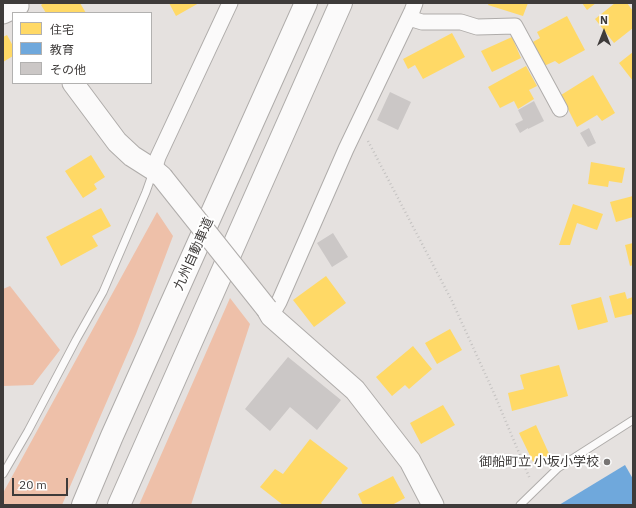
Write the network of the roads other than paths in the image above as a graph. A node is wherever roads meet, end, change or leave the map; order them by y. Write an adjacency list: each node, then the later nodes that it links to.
1 (230, 3): 8 (street)
2 (306, 3): 12 (highway, 九州自動車道)
3 (341, 3): 13 (highway)
4 (415, 3): 5 (street)
5 (409, 18): 7 (street); 9 (street)
6 (74, 84): 8 (street)
7 (560, 110)
8 (158, 173): 9 (street, bridge); 11 (lane)
9 (269, 313): 14 (street)
10 (633, 420): 15 (lane)
11 (3, 474)
12 (83, 505)
13 (119, 505)
14 (433, 505)
15 (520, 505)

